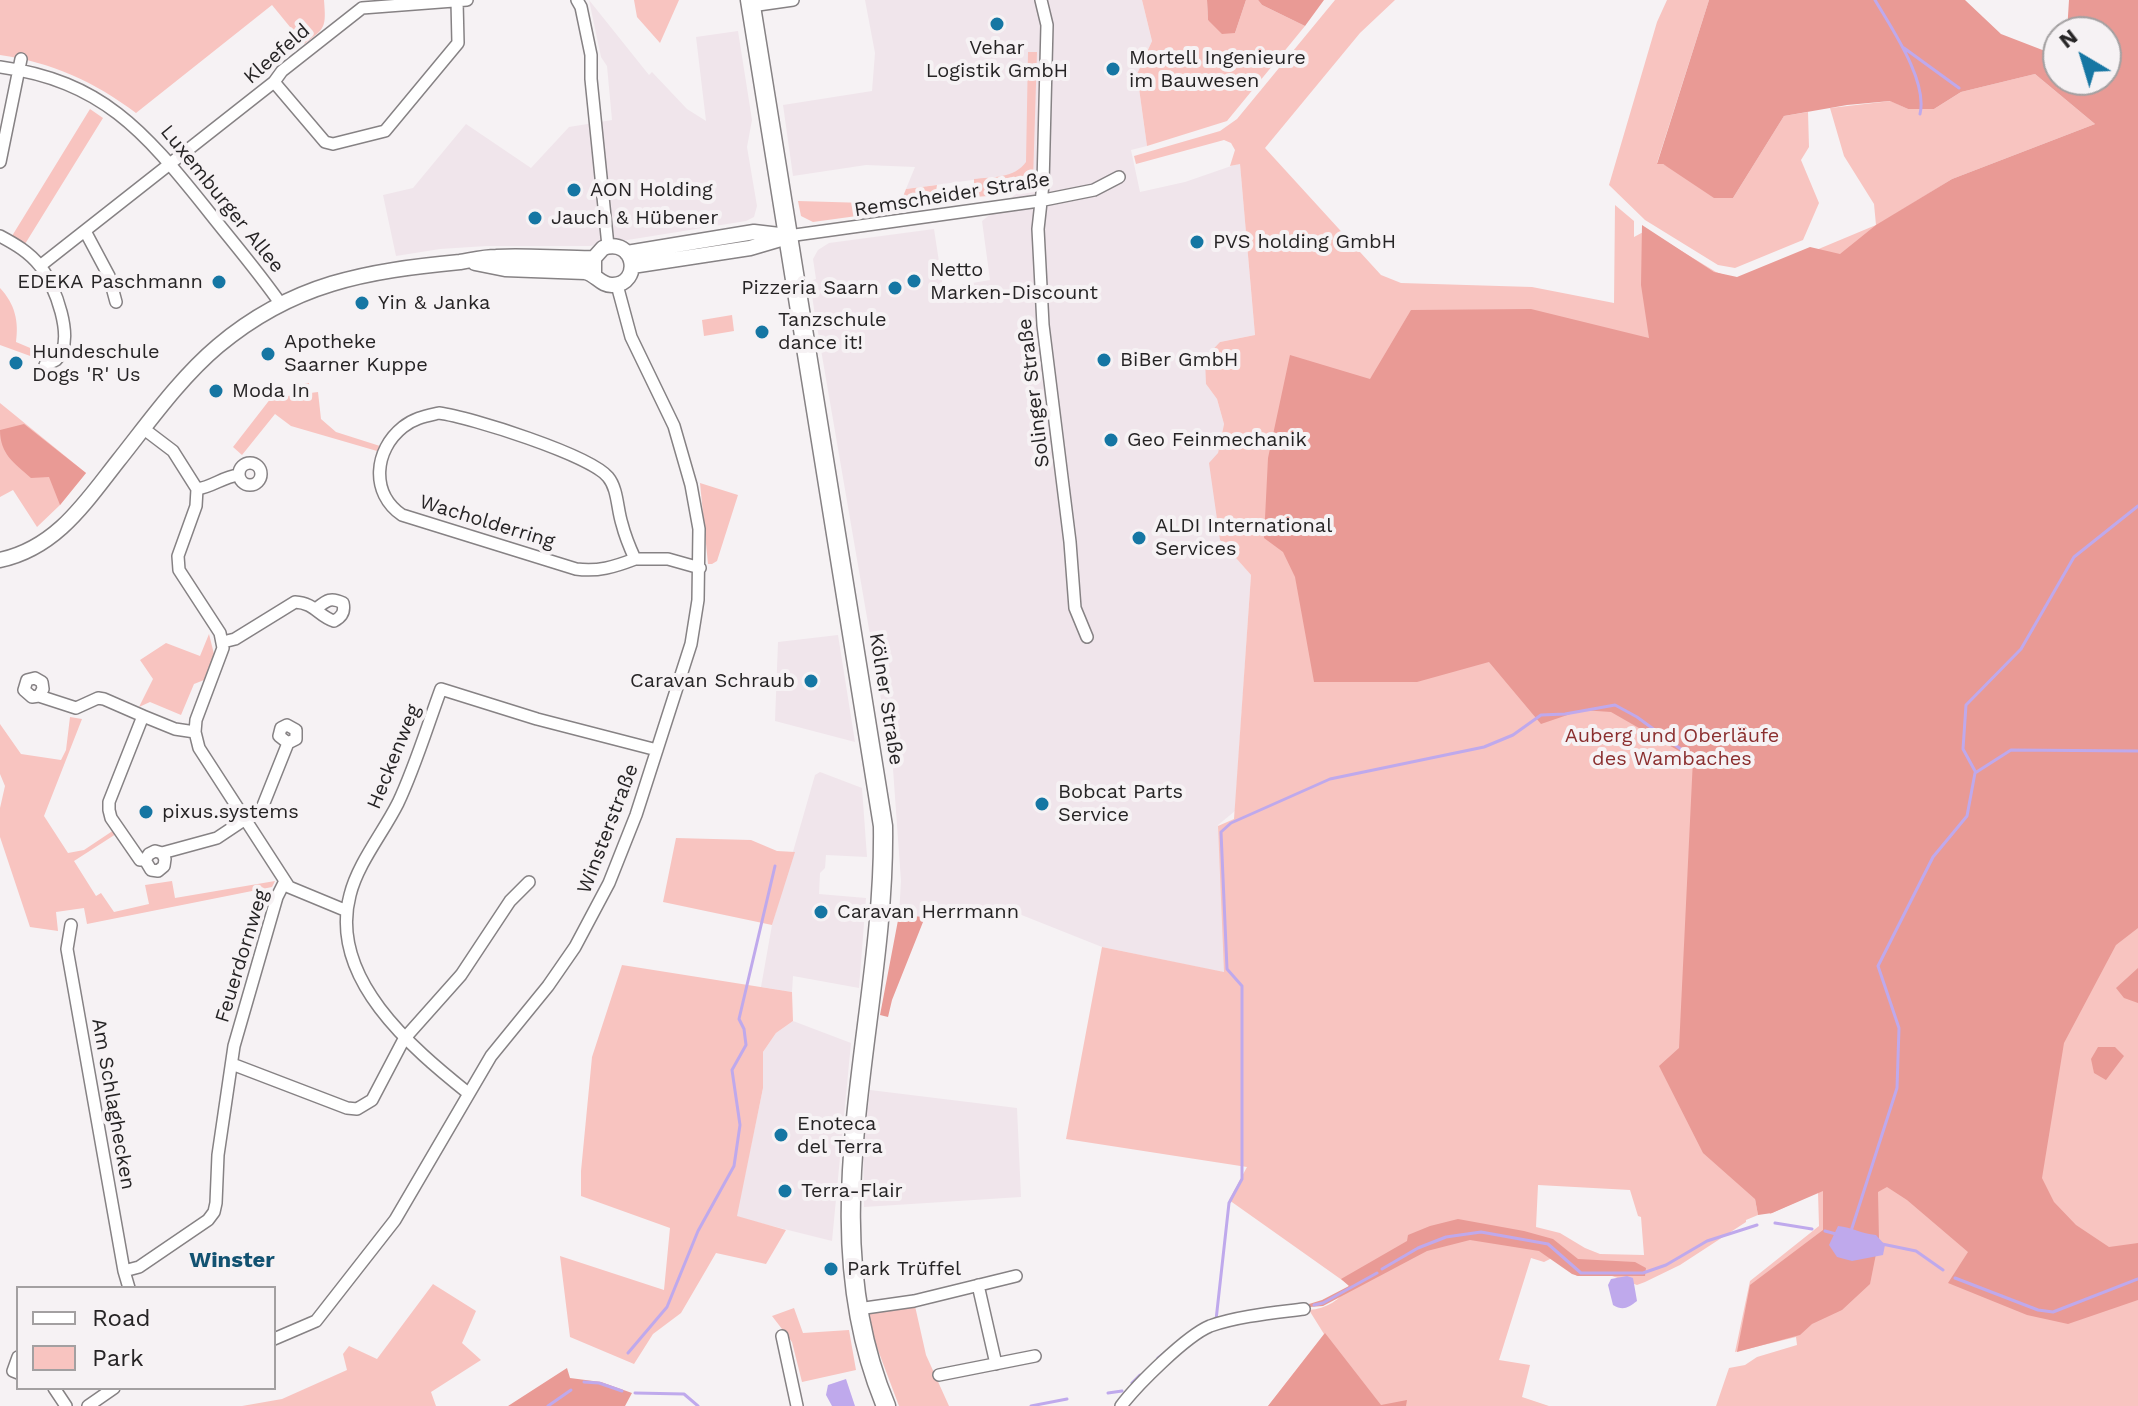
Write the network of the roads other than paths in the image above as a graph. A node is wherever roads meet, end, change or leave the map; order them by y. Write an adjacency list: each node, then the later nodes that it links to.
1 (577, 0): 16 (street)
2 (793, 0): 5 (street)
3 (1041, 0): 12 (street, Solinger Straße)
4 (462, 1): 8 (street, Kleefeld); 8 (street)
5 (750, 3): 15 (main road, Kölner Straße)
6 (20, 64): 7 (street, Luxemburger Allee); 9 (street); 10 (street, Luxemburger Allee)
7 (0, 67)
8 (274, 82): 10 (street, Kleefeld)
9 (0, 162)
10 (171, 164): 13 (street, Kleefeld); 24 (street, Luxemburger Allee)
11 (1119, 177): 12 (street, Remscheider Straße)
12 (1039, 201): 15 (street, Remscheider Straße); 33 (street, Solinger Straße)
13 (85, 231): 20 (street, Kleefeld); 23 (street)
14 (0, 236): 20 (street)
15 (788, 236): 18 (street); 52 (main road, Kölner Straße)
16 (608, 246): 17 (street); 18 (street)
17 (594, 258): 19 (street, Luxemburger Allee); 21 (street)
18 (630, 259): 22 (street)
19 (463, 261): 21 (street, Luxemburger Allee); 24 (street, Luxemburger Allee)
20 (40, 266): 25 (street)
21 (594, 274): 22 (street, Luxemburger Allee)
22 (617, 285): 31 (street, Winsterstraße)
23 (116, 302)
24 (280, 303): 26 (street, Luxemburger Allee)
25 (45, 365)
26 (144, 429): 28 (street); 30 (street, Luxemburger Allee)
27 (238, 475): 28 (street)
28 (197, 489): 34 (street)
29 (635, 559): 29 (street, Wacholderring); 31 (street, Wacholderring)
30 (0, 560)
31 (700, 568): 39 (street, Winsterstraße)
32 (317, 608): 34 (street)
33 (1087, 637)
34 (223, 642): 37 (street)
35 (39, 696): 36 (street)
36 (143, 716): 37 (street); 40 (street)
37 (195, 732): 40 (street)
38 (288, 743): 40 (street)
39 (657, 750): 43 (street, Heckenweg); 47 (street, Winsterstraße)
40 (245, 820): 41 (street)
41 (285, 881): 43 (street, Feuerdornweg); 46 (street, Feuerdornweg)
42 (529, 882): 45 (street)
43 (347, 911): 45 (street, Heckenweg)
44 (71, 925): 48 (street, Am Schlaghecken)
45 (404, 1039): 46 (street); 47 (street, Heckenweg)
46 (232, 1064): 48 (street, Feuerdornweg)
47 (468, 1093): 55 (street, Winsterstraße)
48 (124, 1271): 51 (street, Am Schlaghecken)
49 (1016, 1276): 50 (street)
50 (978, 1285): 52 (street); 57 (street)
51 (128, 1286)
52 (858, 1309): 62 (main road, Kölner Straße)
53 (1304, 1309): 63 (street)
54 (782, 1336): 61 (street)
55 (276, 1338)
56 (1035, 1356): 57 (street)
57 (996, 1364): 58 (street)
58 (939, 1375)
59 (111, 1390): 60 (street)
60 (88, 1406)
61 (797, 1406)
62 (886, 1406)
63 (1121, 1406)

